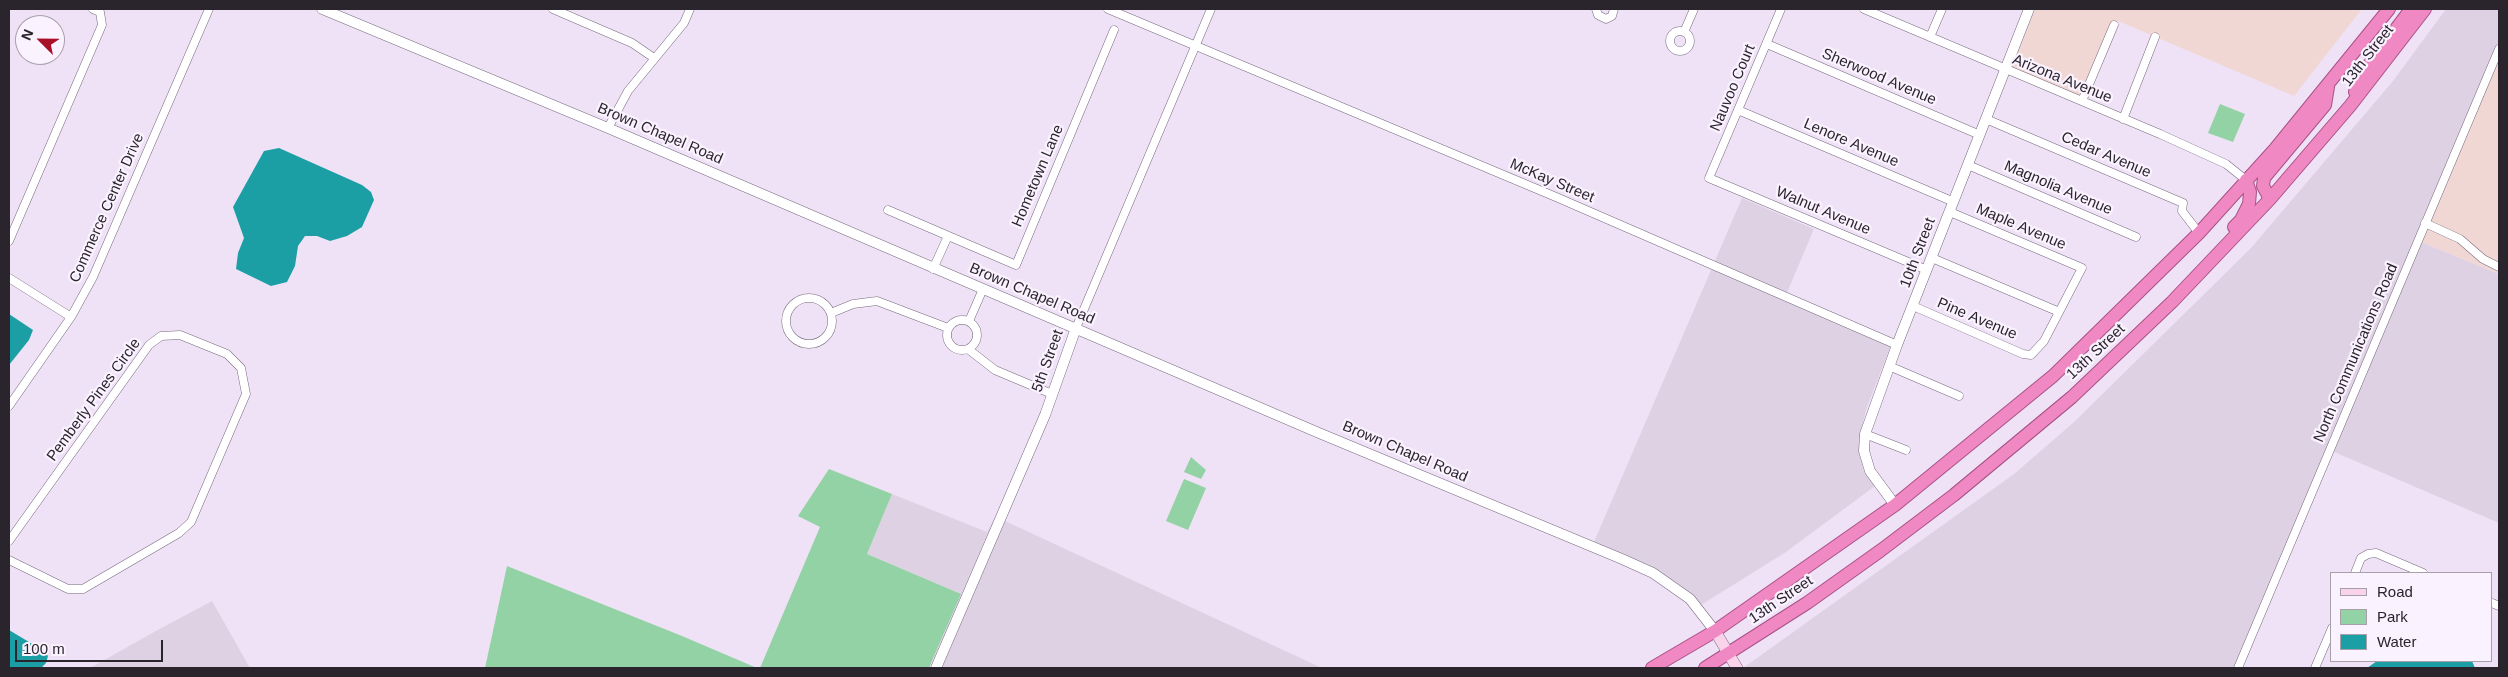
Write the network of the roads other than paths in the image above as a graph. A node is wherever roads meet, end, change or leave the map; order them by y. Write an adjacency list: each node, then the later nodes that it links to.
1 (94, 9): 46 (street)
2 (209, 9): 57 (street, Commerce Center Drive)
3 (322, 9): 34 (street, Brown Chapel Road)
4 (553, 9): 26 (street)
5 (690, 9): 26 (street)
6 (1108, 9): 24 (street, McKay Street)
7 (1211, 9): 24 (street, 5th Street)
8 (1596, 9): 9 (street)
9 (1614, 9)
10 (1694, 9): 20 (street)
11 (1781, 9): 23 (street, Nauvoo Court)
12 (1864, 9): 21 (street, Arizona Avenue)
13 (1942, 9): 21 (street)
14 (2029, 9): 27 (street, 10th Street)
15 (2389, 9): 28 (highway, 13th Street)
16 (2411, 9): 30 (highway)
17 (2425, 9): 30 (highway, 13th Street)
18 (2114, 26): 29 (street)
19 (1114, 30): 44 (street, Hometown Lane)
20 (1684, 32)
21 (1930, 37): 27 (street, Arizona Avenue)
22 (2155, 37): 33 (street)
23 (1767, 44): 31 (street, Nauvoo Court); 35 (street, Sherwood Avenue)
24 (1196, 46): 60 (street, 5th Street); 61 (street, McKay Street)
25 (2499, 49): 42 (street, North Communications Road)
26 (654, 58): 34 (street)
27 (2005, 70): 29 (street, Arizona Avenue); 32 (street, 10th Street)
28 (2328, 87): 38 (highway, 13th Street); 39 (highway)
29 (2082, 101): 33 (street, Arizona Avenue)
30 (2350, 106): 39 (highway, 13th Street)
31 (1738, 110): 37 (street, Nauvoo Court); 40 (street, Lenore Avenue)
32 (1986, 119): 35 (street, 10th Street); 43 (street, Cedar Avenue)
33 (2123, 119): 38 (street, Arizona Avenue)
34 (608, 128): 50 (street, Brown Chapel Road)
35 (1980, 135): 36 (street, 10th Street)
36 (1968, 165): 40 (street, 10th Street); 45 (street, Magnolia Avenue)
37 (1709, 178): 51 (street, Walnut Avenue)
38 (2246, 180): 43 (highway, 13th Street); 47 (highway)
39 (2270, 200): 47 (highway, 13th Street)
40 (1952, 207): 48 (street, 10th Street); 55 (street, Maple Avenue)
41 (888, 210): 44 (street, Hometown Lane)
42 (2426, 223): 49 (street); 81 (street, North Communications Road)
43 (2200, 233): 69 (highway, 13th Street)
44 (948, 236): 50 (street)
45 (2136, 237)
46 (9, 241)
47 (2220, 253): 76 (highway, 13th Street)
48 (1932, 258): 51 (street, 10th Street); 55 (street)
49 (2499, 267)
50 (933, 269): 53 (street, Brown Chapel Road)
51 (1927, 270): 54 (street, 10th Street)
52 (9, 278): 57 (street)
53 (983, 289): 58 (street); 60 (street, Brown Chapel Road)
54 (1913, 306): 55 (street, Pine Avenue); 61 (street, 10th Street)
55 (2057, 311)
56 (831, 313): 56 (street); 59 (street)
57 (72, 317): 66 (street, Commerce Center Drive)
58 (969, 320): 59 (street); 62 (street)
59 (948, 328): 62 (street)
60 (1076, 328): 64 (street, 5th Street); 74 (street, Brown Chapel Road)
61 (1897, 345): 63 (street, 10th Street)
62 (968, 349): 64 (street)
63 (1890, 366): 65 (street); 67 (street, 10th Street)
64 (1052, 394): 77 (street, 5th Street)
65 (1959, 396)
66 (9, 406)
67 (1865, 434): 68 (street); 69 (street, 10th Street)
68 (1906, 450)
69 (1895, 505): 74 (highway, 13th Street)
70 (9, 541): 71 (street, Pemberly Pines Circle)
71 (9, 560)
72 (2355, 572): 73 (street)
73 (2421, 572)
74 (1715, 631): 76 (main road); 78 (highway, 13th Street)
75 (2330, 633): 82 (street)
76 (1729, 654): 79 (highway, 13th Street); 80 (main road)
77 (936, 668)
78 (1652, 668)
79 (1705, 668)
80 (1737, 668)
81 (2238, 668)
82 (2315, 668)

